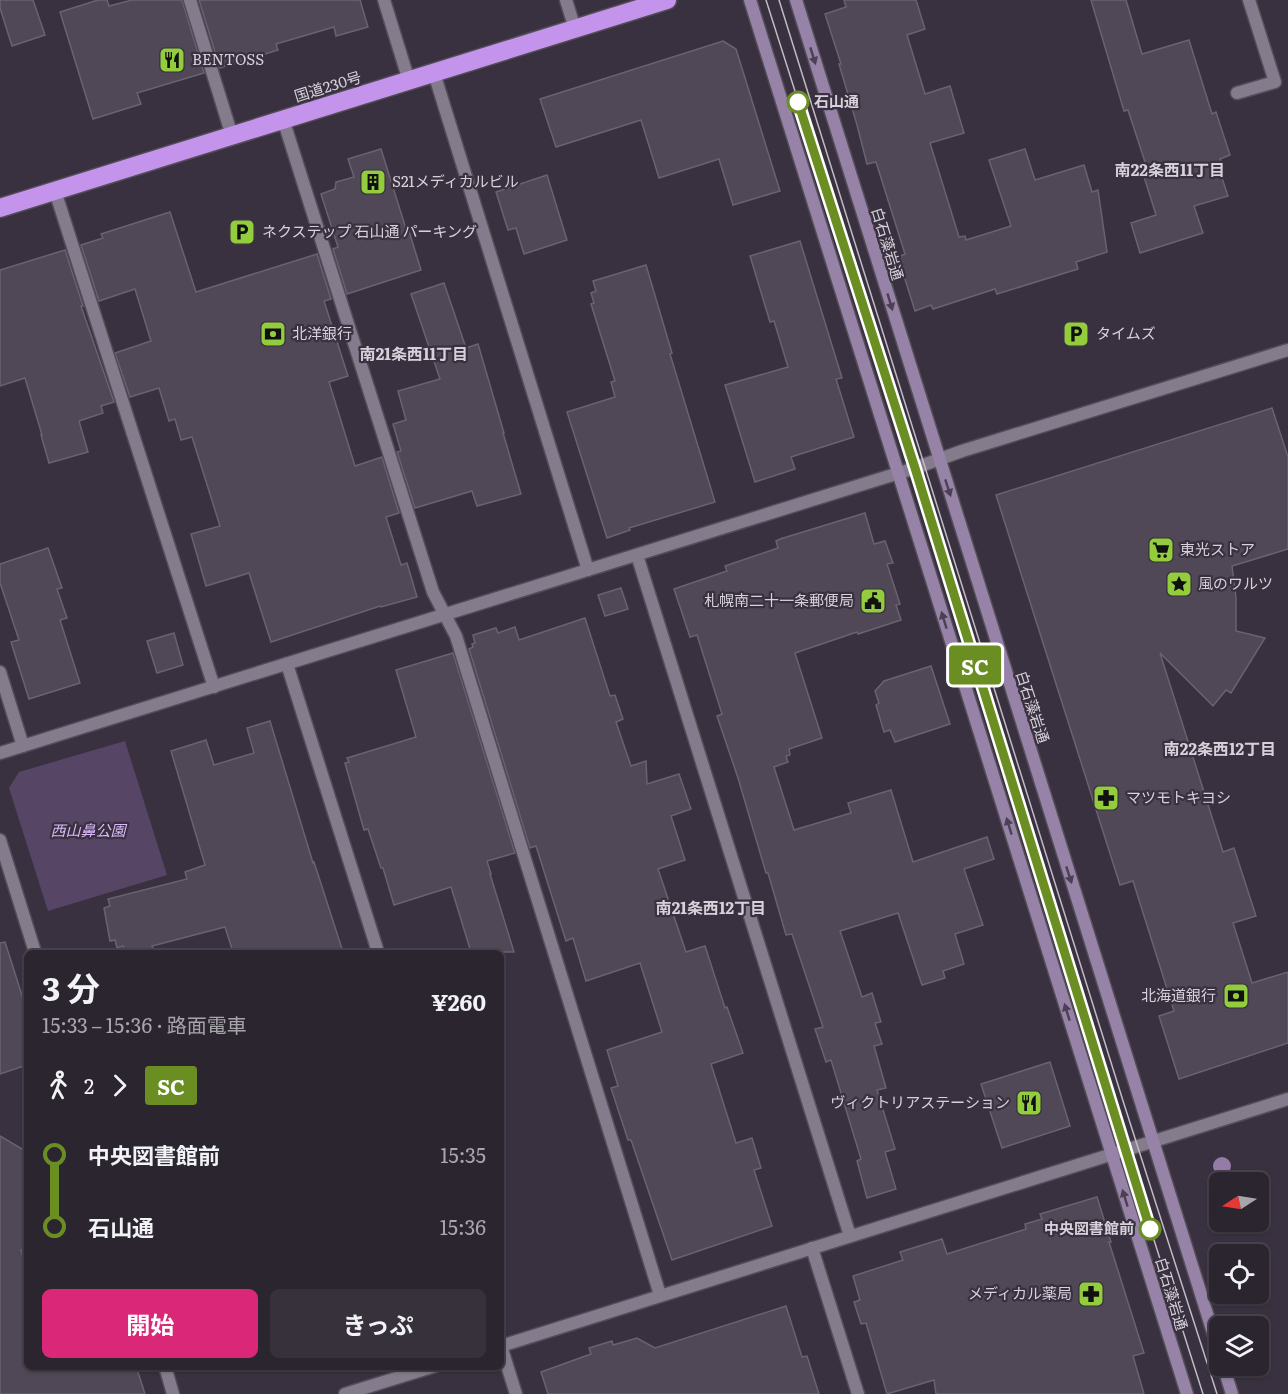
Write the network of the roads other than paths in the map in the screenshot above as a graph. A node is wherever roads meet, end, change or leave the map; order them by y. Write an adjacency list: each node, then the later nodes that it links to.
1 (190, 0): 13 (street)
2 (384, 0): 10 (street)
3 (566, 0): 8 (street)
4 (667, 0): 8 (highway, 国道230号)
5 (750, 0): 18 (main road, 白石藻岩通)
6 (796, 0): 17 (main road, 白石藻岩通, one-way to 17)
7 (1249, 0): 11 (street)
8 (575, 29): 9 (highway, 国道230号)
9 (434, 73): 10 (highway, 国道230号); 20 (street)
10 (409, 81): 12 (highway, 国道230号)
11 (1237, 93)
12 (283, 119): 13 (highway, 国道230号); 21 (street)
13 (232, 135): 14 (highway, 国道230号)
14 (55, 191): 15 (highway, 国道230号); 24 (street)
15 (0, 208)
16 (1288, 350): 17 (street)
17 (939, 460): 18 (street); 31 (main road, 白石藻岩通, one-way to 31)
18 (898, 472): 19 (street); 32 (main road, 白石藻岩通, one-way to 18)
19 (637, 555): 20 (street); 33 (street)
20 (588, 570): 21 (street)
21 (444, 615): 22 (street); 35 (street)
22 (287, 664): 24 (street); 29 (street)
23 (0, 672): 25 (street)
24 (214, 687): 25 (street)
25 (23, 746): 26 (street)
26 (0, 753)
27 (0, 840): 28 (street)
28 (34, 950)
29 (377, 950)
30 (1288, 1099): 31 (street)
31 (1153, 1141): 32 (street); 36 (main road, 白石藻岩通)
32 (1111, 1154): 33 (street); 46 (main road, 白石藻岩通, one-way to 32)
33 (850, 1236): 34 (street)
34 (812, 1248): 35 (street); 45 (street)
35 (660, 1295): 37 (street)
36 (1209, 1320)
37 (504, 1345)
38 (504, 1356): 44 (street)
39 (166, 1370): 42 (street)
40 (422, 1370): 43 (street)
41 (1226, 1376): 47 (main road)
42 (173, 1394)
43 (345, 1394)
44 (516, 1394)
45 (858, 1394)
46 (1187, 1394)
47 (1232, 1394)

